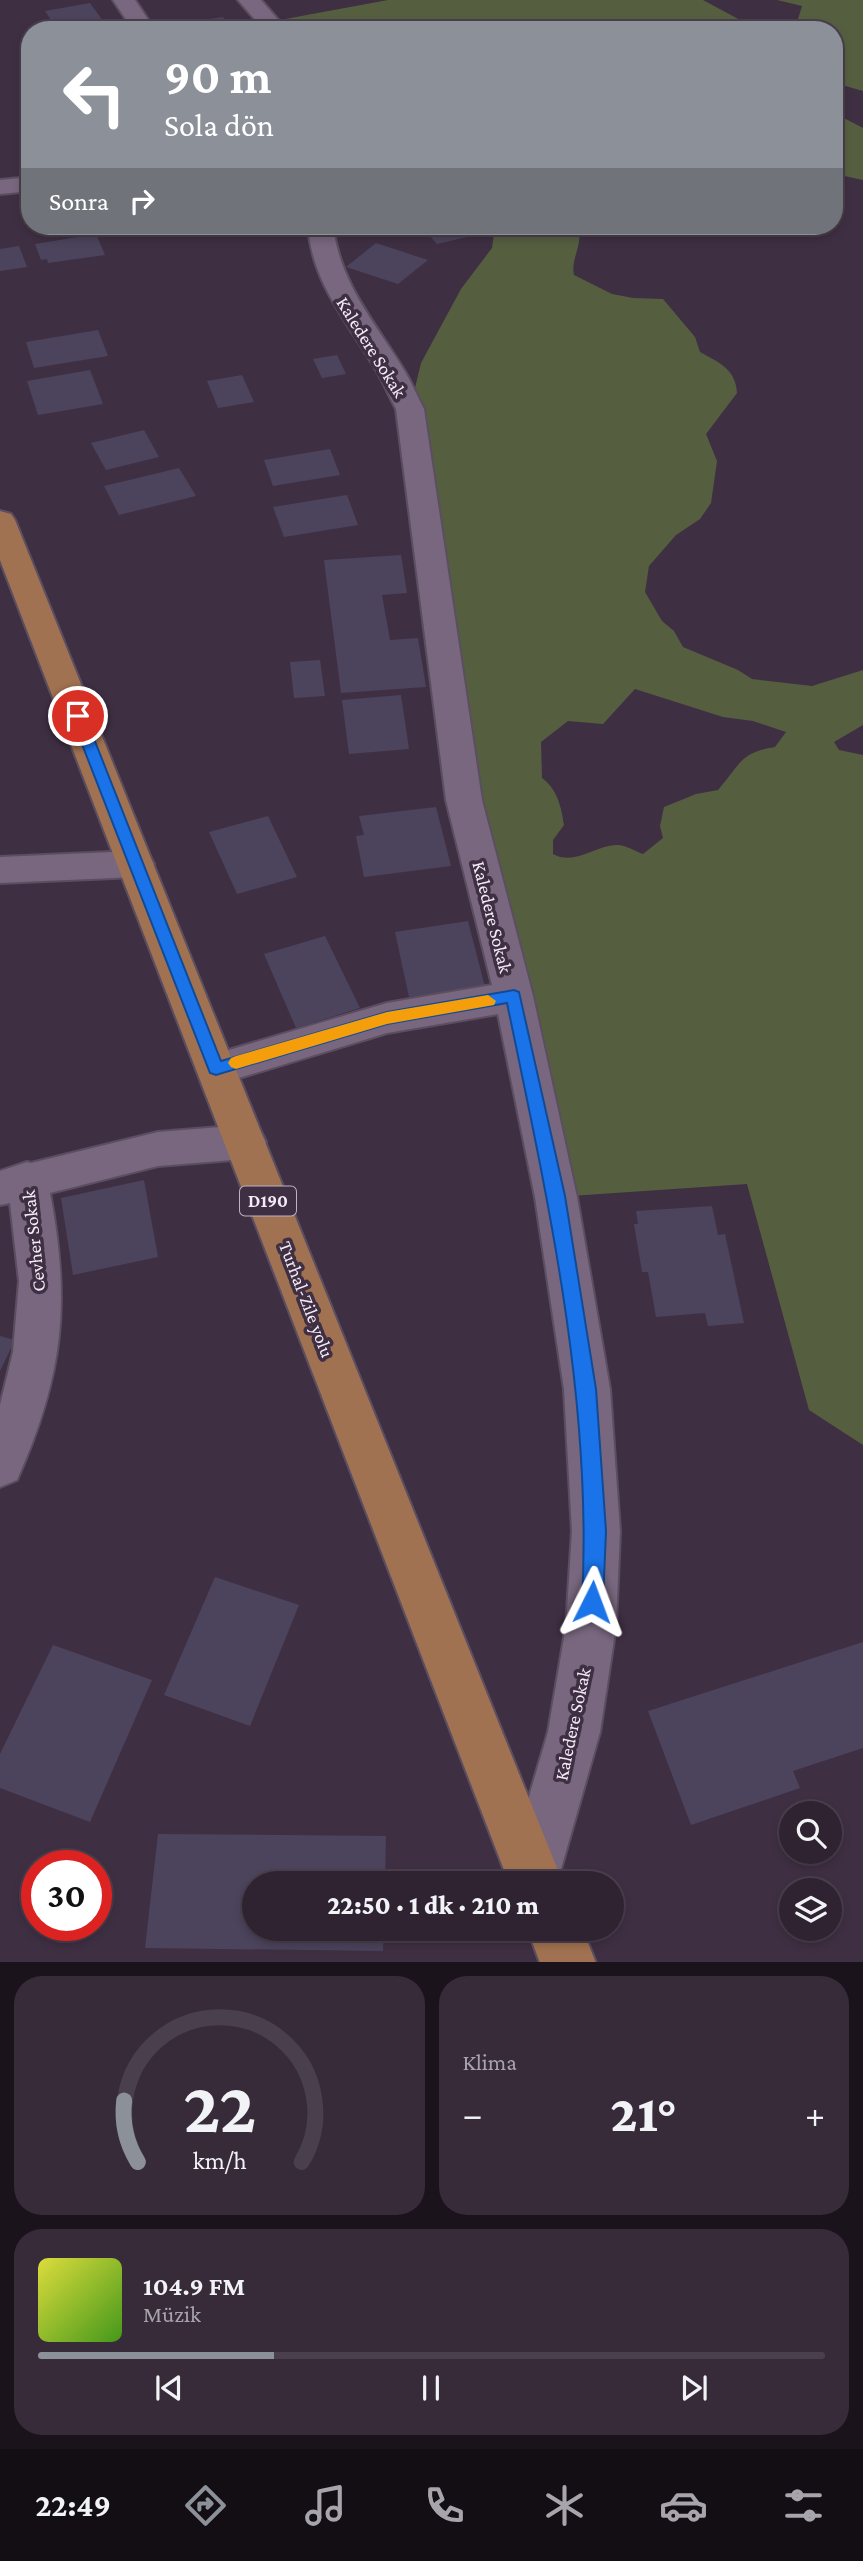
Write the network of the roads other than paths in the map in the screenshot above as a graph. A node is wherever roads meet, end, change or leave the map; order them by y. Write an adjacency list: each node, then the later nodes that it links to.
1 (124, 0): 3 (street)
2 (249, 0): 4 (street)
3 (138, 21)
4 (268, 21)
5 (21, 185): 6 (street)
6 (0, 187)
7 (321, 235): 11 (street, Kaledere Sokak)
8 (0, 520): 9 (main road, Turhal-Zile yolu / D190)
9 (136, 864): 10 (street); 12 (main road, Turhal-Zile yolu / D190)
10 (0, 870)
11 (514, 996): 12 (street); 17 (street, Kaledere Sokak)
12 (216, 1069): 13 (main road, Turhal-Zile yolu / D190)
13 (245, 1142): 14 (street); 16 (main road, Turhal-Zile yolu / D190)
14 (13, 1184): 15 (street, Cevher Sokak)
15 (0, 1465)
16 (532, 1871)
17 (537, 1871)
18 (559, 1941): 19 (main road)
19 (568, 1962)

